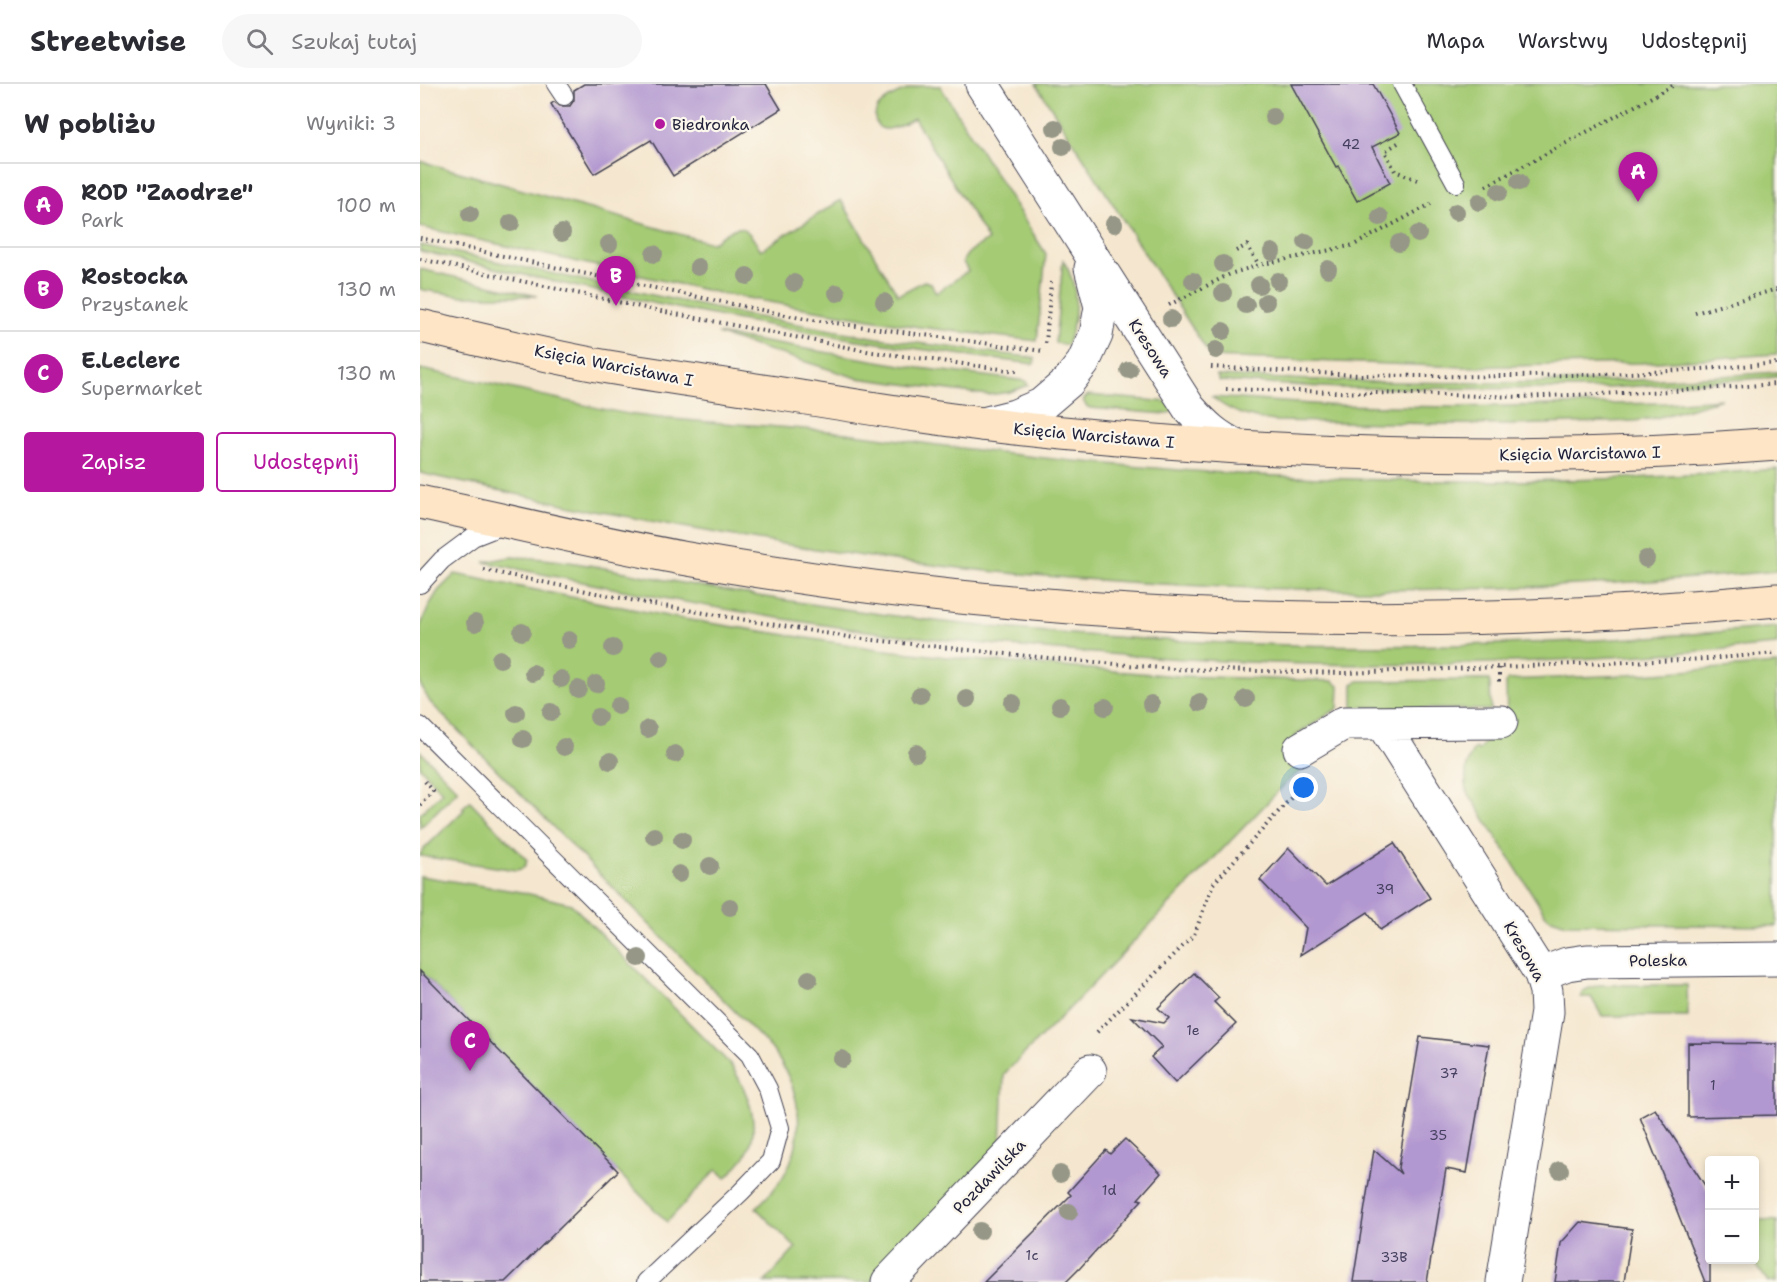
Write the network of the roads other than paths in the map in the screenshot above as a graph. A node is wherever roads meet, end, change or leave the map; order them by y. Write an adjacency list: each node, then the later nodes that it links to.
1 (982, 84): 4 (street, Kresowa)
2 (1402, 84): 3 (lane)
3 (1456, 183)
4 (1079, 235): 6 (street, Kresowa); 8 (street, Kresowa)
5 (420, 326): 6 (street, Księcia Warcisława I)
6 (983, 424): 8 (street, Księcia Warcisława I)
7 (1777, 444): 8 (street, Księcia Warcisława I)
8 (1238, 447)
9 (420, 502): 10 (street)
10 (512, 522): 11 (lane); 12 (street)
11 (420, 584)
12 (1777, 600)
13 (1501, 722): 14 (street)
14 (1382, 723): 16 (street); 18 (street, Kresowa)
15 (420, 726): 20 (lane)
16 (1300, 749)
17 (1777, 959): 18 (street, Poleska)
18 (1541, 974): 22 (street, Kresowa)
19 (1090, 1071): 21 (street, Pozdawilska)
20 (646, 1282)
21 (888, 1282)
22 (1503, 1282)

